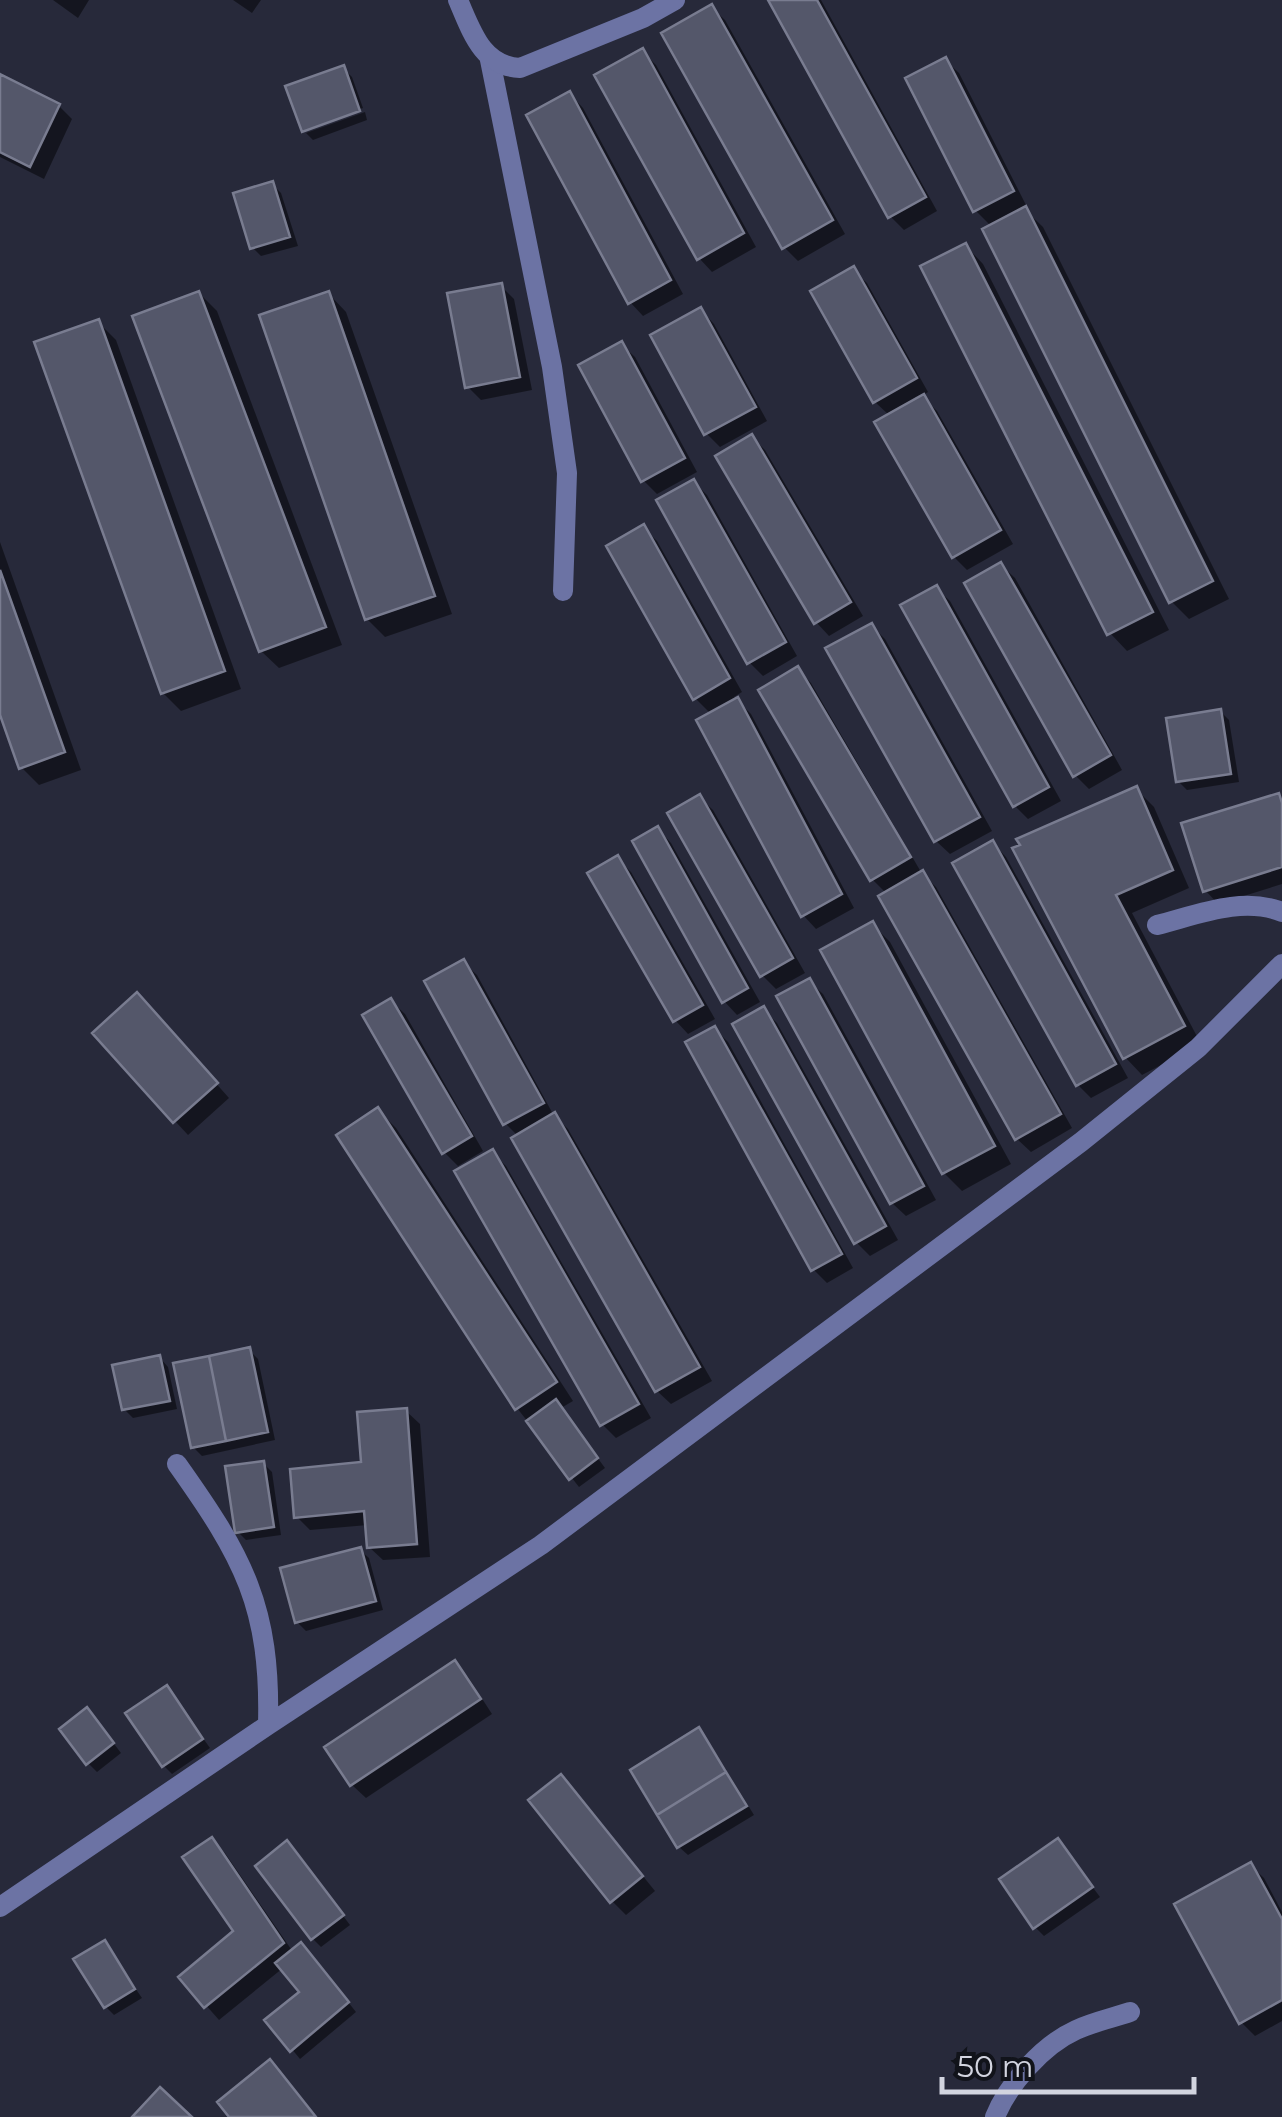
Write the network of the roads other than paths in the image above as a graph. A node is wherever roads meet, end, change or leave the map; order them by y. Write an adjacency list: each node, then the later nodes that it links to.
1 (458, 0): 3 (street)
2 (675, 0): 3 (street)
3 (490, 60): 4 (street)
4 (563, 591)
5 (1282, 912): 6 (street)
6 (1157, 925)
7 (1282, 964): 9 (street)
8 (177, 1464): 9 (street)
9 (268, 1724): 10 (street)
10 (0, 1906)
11 (1130, 2012): 12 (street)
12 (994, 2117)

